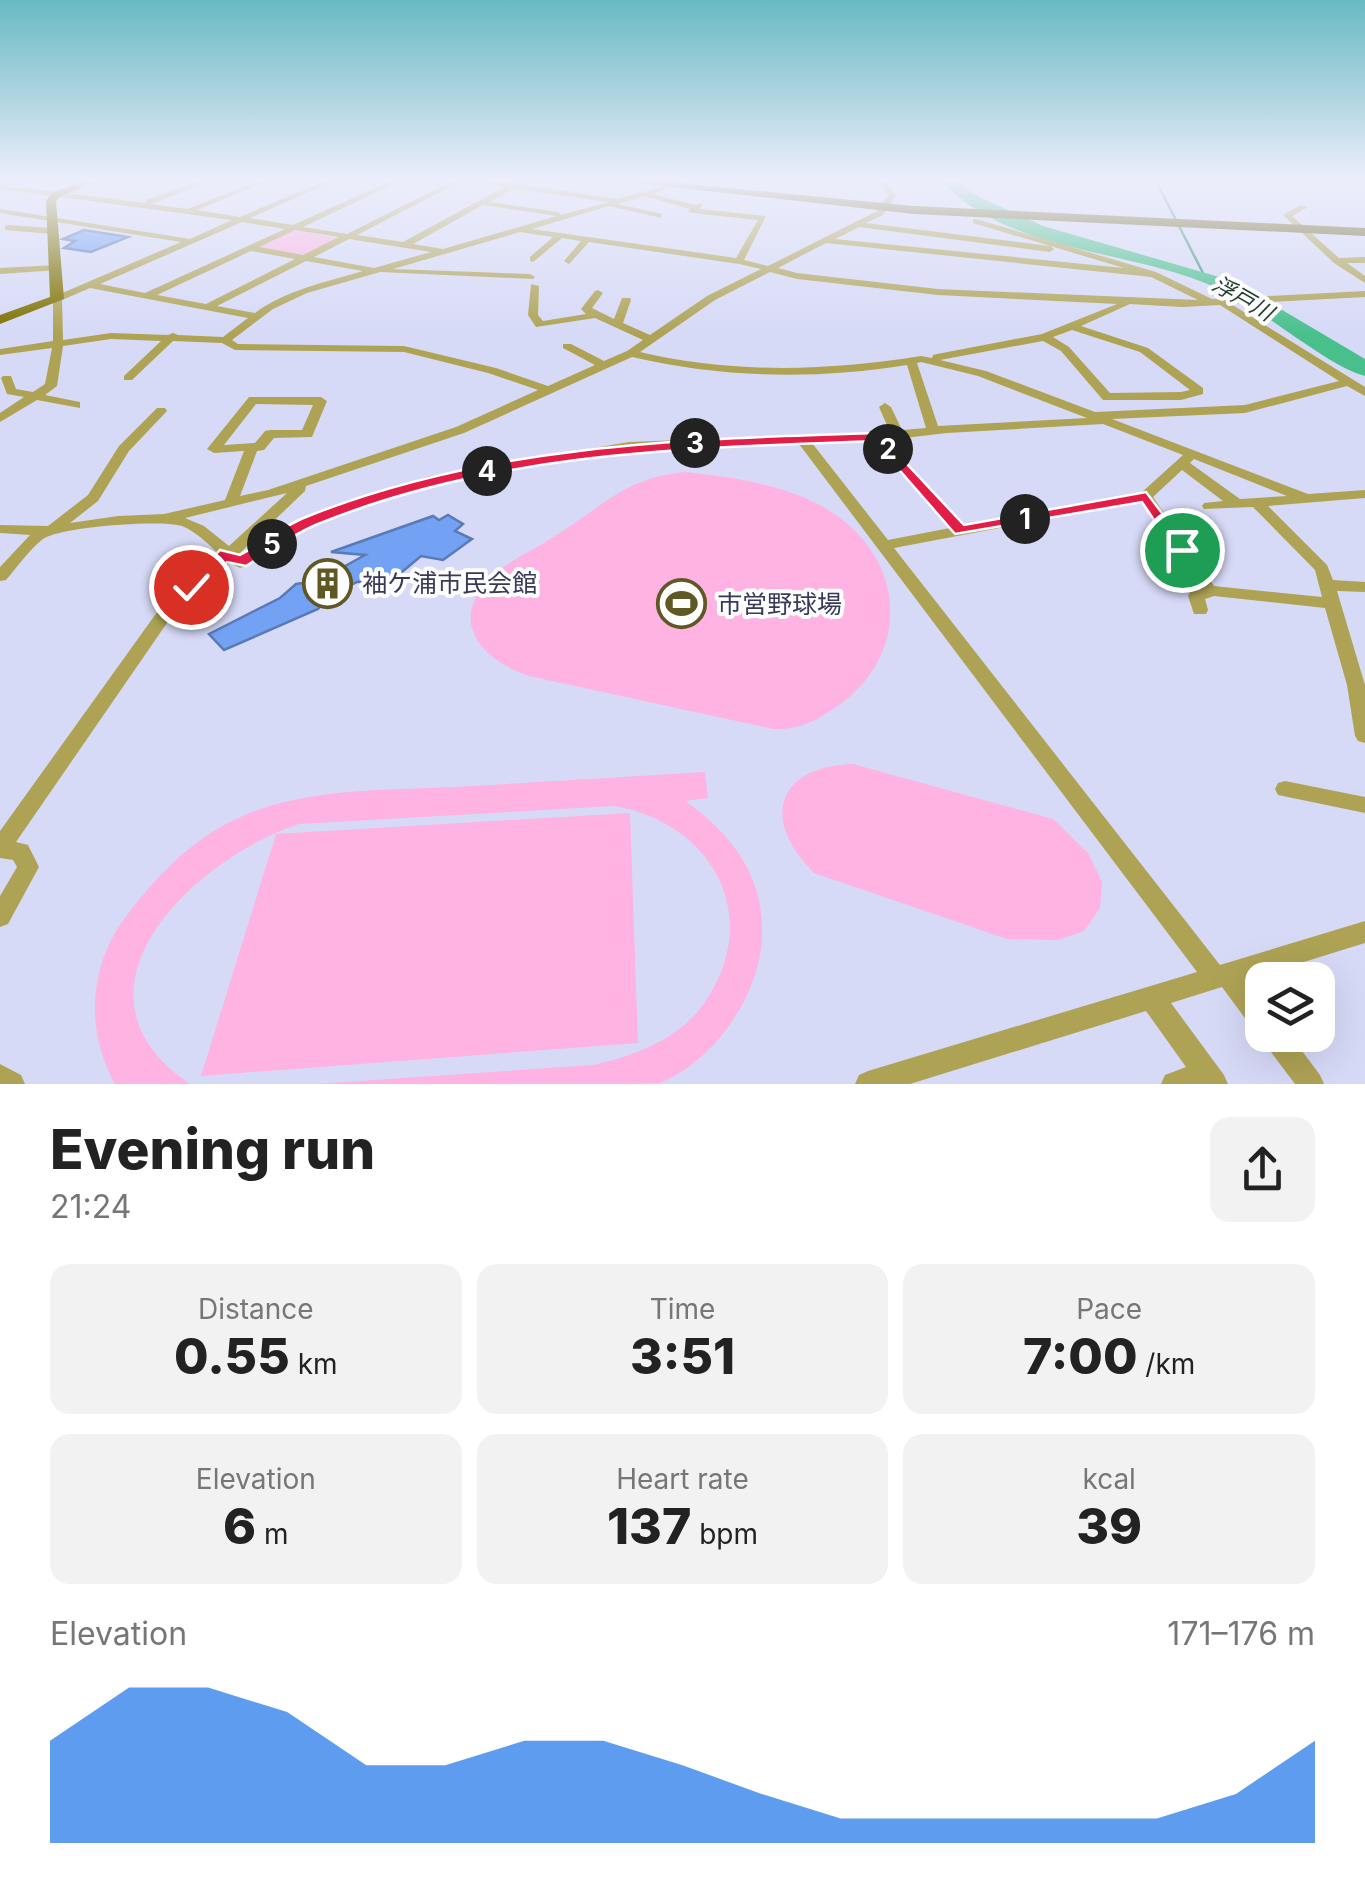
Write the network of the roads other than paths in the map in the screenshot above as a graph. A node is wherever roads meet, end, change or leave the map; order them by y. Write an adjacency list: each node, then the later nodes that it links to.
1 (47, 232): 2 (street)
2 (52, 232): 33 (main road)
3 (132, 232): 18 (street)
4 (211, 232): 18 (street)
5 (284, 232): 23 (street)
6 (317, 232): 16 (street)
7 (356, 232): 16 (street)
8 (430, 232): 21 (street)
9 (508, 232): 25 (street)
10 (530, 232): 17 (street)
11 (755, 232): 28 (street)
12 (847, 232): 20 (street)
13 (910, 232): 22 (street)
14 (1014, 232): 24 (street)
15 (1309, 232): 31 (street)
16 (347, 236): 21 (street); 26 (street)
17 (558, 237): 19 (street); 27 (street)
18 (189, 241): 39 (street)
19 (585, 241): 28 (street); 30 (street)
20 (828, 241): 32 (street); 34 (street)
21 (405, 245): 25 (street)
22 (1018, 246): 24 (street); 32 (street)
23 (250, 248): 26 (street); 42 (street)
24 (1076, 249): 37 (street)
25 (446, 252): 35 (street)
26 (303, 258): 35 (street); 47 (street)
27 (533, 259)
28 (739, 260): 34 (street)
29 (1365, 260): 31 (street)
30 (569, 261)
31 (1337, 262): 38 (street)
32 (1015, 263): 37 (street)
33 (56, 268): 36 (street); 43 (main road)
34 (769, 268): 45 (street); 56 (street)
35 (378, 270): 48 (street); 49 (street)
36 (0, 271)
37 (1153, 274): 46 (street)
38 (1365, 280)
39 (89, 284): 42 (street); 43 (street)
40 (598, 293): 49 (street)
41 (1365, 294): 46 (street)
42 (148, 295): 47 (street)
43 (57, 299): 50 (main road); 57 (street)
44 (626, 300): 51 (street)
45 (1129, 302): 46 (street); 52 (street)
46 (1216, 303): 65 (street)
47 (210, 306): 48 (street)
48 (255, 316): 55 (street)
49 (596, 316): 51 (street)
50 (0, 320)
51 (617, 326): 56 (street)
52 (1071, 326): 54 (street); 54 (street)
53 (173, 336): 55 (street); 57 (street); 64 (street)
54 (1045, 338): 61 (street)
55 (225, 340): 66 (street)
56 (650, 340): 60 (street)
57 (58, 344): 59 (street); 68 (street)
58 (567, 346): 62 (street)
59 (0, 352)
60 (631, 354): 61 (street); 62 (street)
61 (916, 360): 73 (street); 74 (street)
62 (604, 364): 66 (street)
63 (7, 378): 68 (street)
64 (128, 378)
65 (1350, 382): 67 (street); 73 (street)
66 (548, 390): 80 (street)
67 (1365, 392)
68 (36, 397): 69 (street); 72 (street)
69 (76, 404)
70 (885, 407): 75 (street)
71 (161, 411): 91 (street)
72 (0, 418)
73 (1096, 419): 74 (street); 79 (street)
74 (933, 430): 75 (street)
75 (898, 435): 76 (street)
76 (878, 437): 77 (street); 90 (street)
77 (804, 440): 92 (street); 95 (street)
78 (252, 447): 78 (street); 84 (street)
79 (1186, 460): 82 (street); 83 (street); 86 (street)
80 (307, 482): 84 (street); 95 (street)
81 (1365, 494): 83 (street)
82 (1146, 496): 90 (street); 94 (street)
83 (1308, 500): 85 (street)
84 (230, 502): 88 (street)
85 (1256, 503): 86 (street); 97 (street)
86 (1237, 504): 87 (street)
87 (1209, 506)
88 (164, 519): 91 (street); 95 (street)
89 (0, 529): 91 (street)
90 (960, 531): 92 (street)
91 (43, 534): 96 (street)
92 (883, 545): 108 (street)
93 (1216, 549): 94 (street)
94 (1182, 550): 99 (street)
95 (226, 554): 105 (street)
96 (0, 576)
97 (1328, 584): 98 (street); 100 (street)
98 (1365, 587)
99 (1210, 592): 100 (street); 101 (street)
100 (1334, 602): 102 (street)
101 (1200, 610)
102 (1365, 736)
103 (1285, 788): 104 (street)
104 (1365, 805)
105 (0, 849): 106 (street)
106 (0, 918)
107 (1365, 932): 108 (street)
108 (1221, 976): 109 (street); 110 (street)
109 (1152, 996): 113 (street); 115 (street)
110 (1245, 1002)
111 (1287, 1052): 117 (street)
112 (0, 1077): 114 (street)
113 (1211, 1078): 116 (street)
114 (12, 1084)
115 (868, 1084)
116 (1174, 1084)
117 (1311, 1084)

